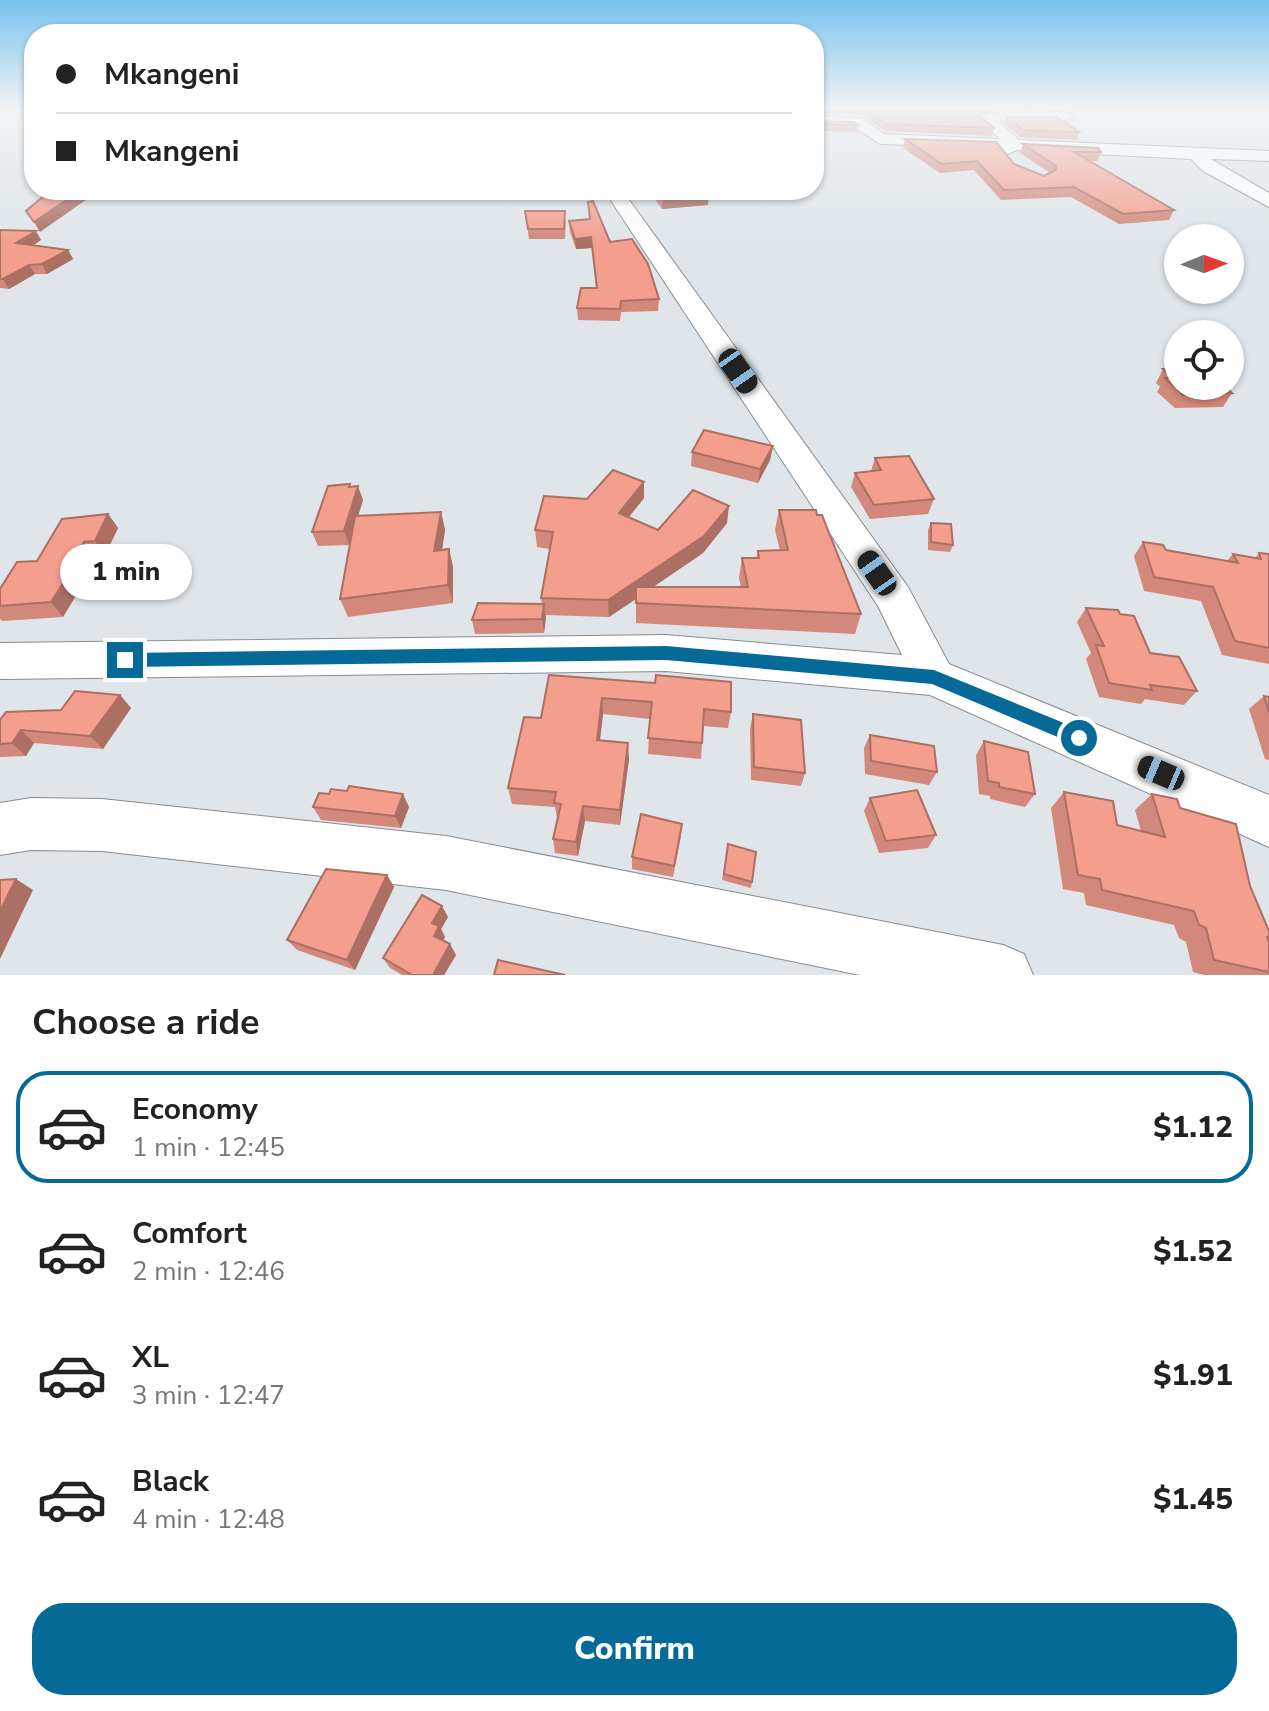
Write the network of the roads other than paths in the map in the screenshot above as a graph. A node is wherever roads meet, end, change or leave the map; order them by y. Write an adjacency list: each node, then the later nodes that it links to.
1 (1000, 152): 3 (street)
2 (1195, 153): 3 (street); 4 (street); 6 (street)
3 (1013, 154)
4 (1269, 156)
5 (620, 200): 8 (street)
6 (1269, 201)
7 (0, 661): 8 (street)
8 (934, 677): 9 (street)
9 (1269, 821)
10 (0, 829): 11 (street)
11 (1003, 975)

